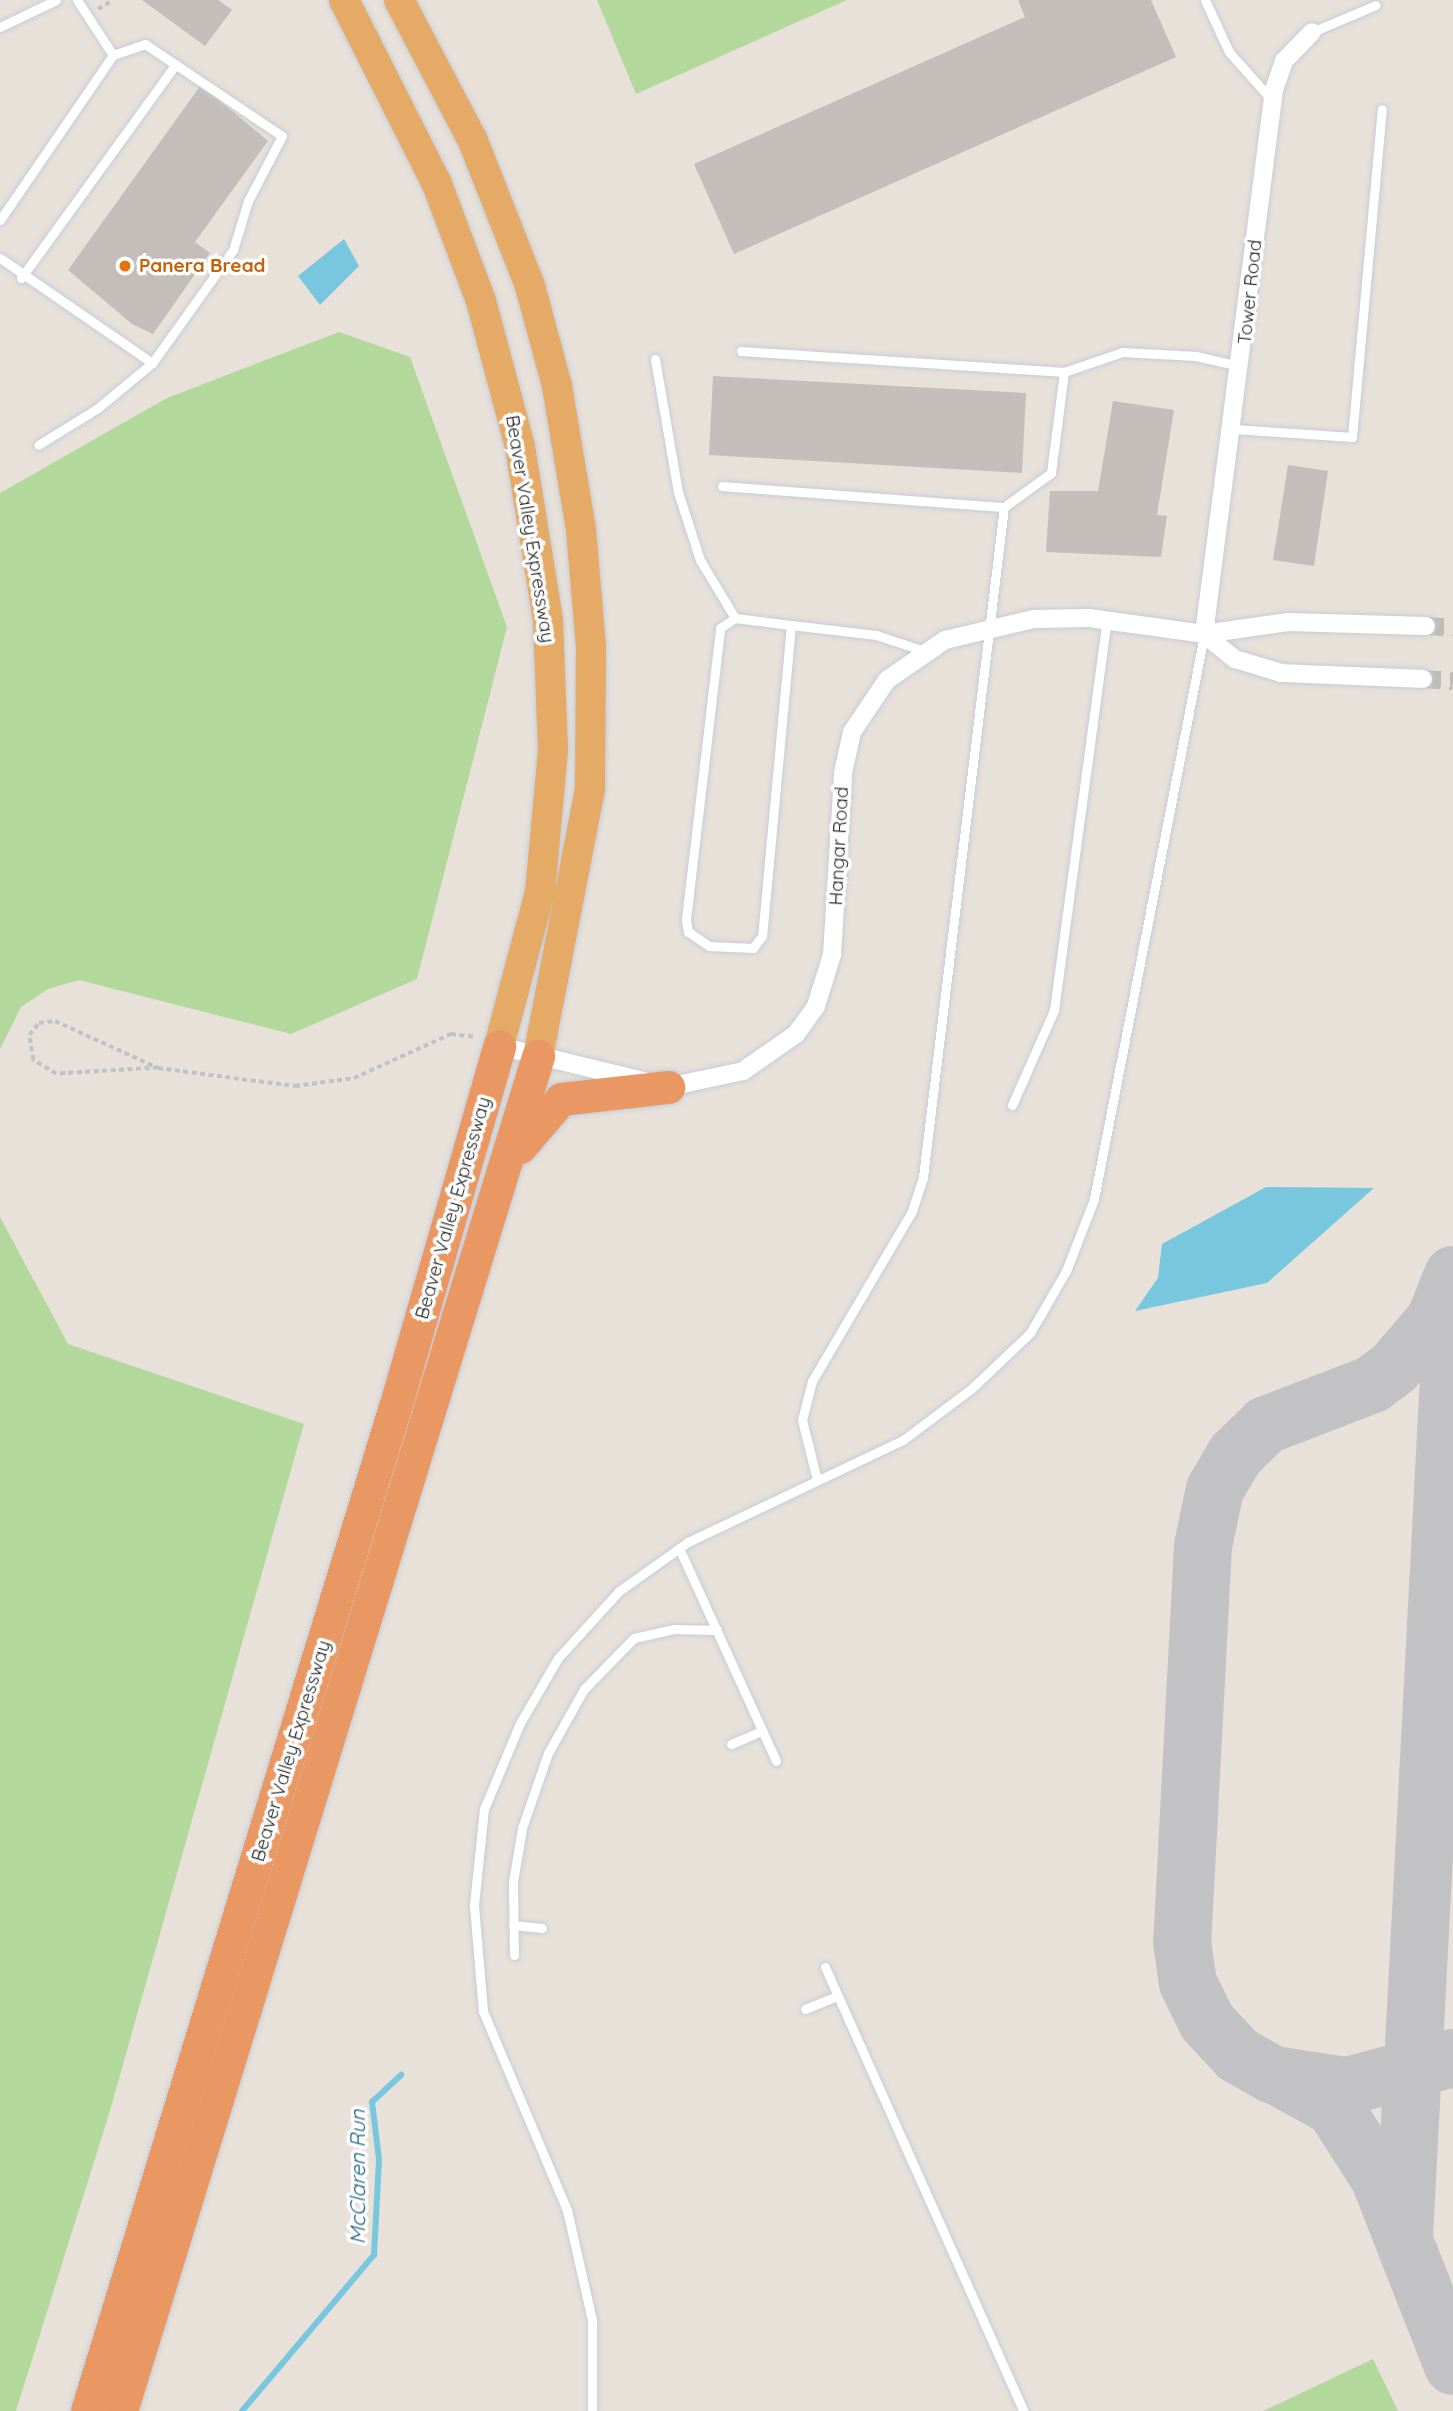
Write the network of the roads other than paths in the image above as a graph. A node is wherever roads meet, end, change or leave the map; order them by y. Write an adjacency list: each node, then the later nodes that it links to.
1 (57, 0): 7 (lane)
2 (77, 0): 9 (lane)
3 (344, 0): 33 (highway, Beaver Valley Expressway)
4 (1205, 0): 11 (lane)
5 (404, 4): 34 (highway, Beaver Valley Expressway)
6 (1376, 5): 8 (lane, Tower Road)
7 (0, 27)
8 (1312, 32): 11 (street, Tower Road)
9 (113, 55): 10 (lane); 13 (lane)
10 (176, 64): 15 (lane); 18 (lane)
11 (1272, 100): 19 (street, Tower Road)
12 (1382, 109): 21 (lane)
13 (0, 220)
14 (0, 258): 15 (lane)
15 (22, 278): 18 (lane)
16 (741, 351): 20 (lane)
17 (655, 359): 25 (lane)
18 (152, 363): 22 (lane)
19 (1242, 367): 20 (lane); 21 (street, Tower Road)
20 (1064, 372): 24 (lane)
21 (1234, 429): 30 (street, Tower Road)
22 (38, 445)
23 (722, 486): 24 (lane)
24 (1004, 507): 28 (lane)
25 (735, 618): 27 (lane); 27 (lane)
26 (1107, 620): 28 (street, Hangar Road); 30 (street, Hangar Road); 36 (lane)
27 (791, 625): 31 (lane)
28 (986, 626): 31 (street, Hangar Road); 38 (lane)
29 (1426, 626): 30 (street, Hangar Road)
30 (1205, 634): 32 (street); 38 (lane)
31 (925, 651): 35 (street, Hangar Road)
32 (1423, 679)
33 (499, 1046): 34 (street, Hangar Road); 50 (highway, Beaver Valley Expressway)
34 (538, 1056): 35 (street, Hangar Road); 37 (highway, Beaver Valley Expressway)
35 (668, 1087): 37 (highway)
36 (1012, 1105)
37 (504, 1172): 51 (highway, Beaver Valley Expressway)
38 (817, 1480): 39 (lane)
39 (679, 1548): 40 (lane); 52 (lane)
40 (717, 1630): 41 (lane); 44 (lane)
41 (762, 1731): 42 (lane); 43 (lane)
42 (730, 1744)
43 (776, 1761)
44 (513, 1925): 45 (lane); 46 (lane)
45 (542, 1928)
46 (514, 1955)
47 (825, 1967): 48 (lane)
48 (837, 1996): 49 (lane); 53 (lane)
49 (805, 2009)
50 (87, 2411)
51 (121, 2411)
52 (592, 2411)
53 (1024, 2411)

